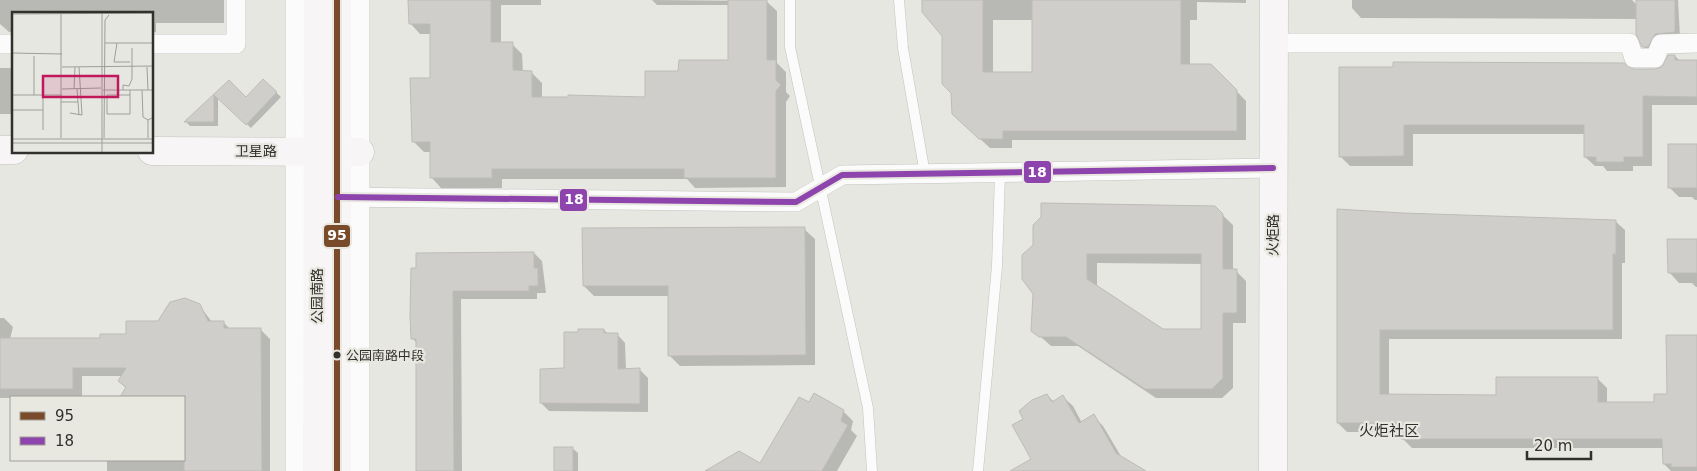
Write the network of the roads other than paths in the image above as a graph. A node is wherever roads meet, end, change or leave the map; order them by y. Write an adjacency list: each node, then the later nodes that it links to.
1 (236, 0): 11 (street)
2 (295, 0): 13 (street)
3 (318, 0): 13 (main road, 公园南路)
4 (337, 0): 13 (main road, 公园南路)
5 (360, 0): 13 (street)
6 (790, 0): 17 (lane)
7 (899, 0): 16 (lane)
8 (1274, 0): 9 (main road, 火炬路)
9 (1274, 43): 10 (street); 14 (main road, 火炬路)
10 (1697, 43)
11 (154, 44)
12 (154, 151): 13 (main road, 卫星路)
13 (328, 152): 18 (main road, 公园南路); 19 (street); 20 (main road, 公园南路)
14 (1273, 168): 15 (street); 25 (main road, 火炬路)
15 (1000, 173): 16 (street); 24 (lane)
16 (925, 174): 17 (street)
17 (821, 188): 18 (street); 23 (lane)
18 (349, 197): 21 (main road, 公园南路); 22 (street)
19 (295, 471)
20 (317, 471)
21 (337, 471)
22 (360, 471)
23 (872, 471)
24 (978, 471)
25 (1273, 471)

